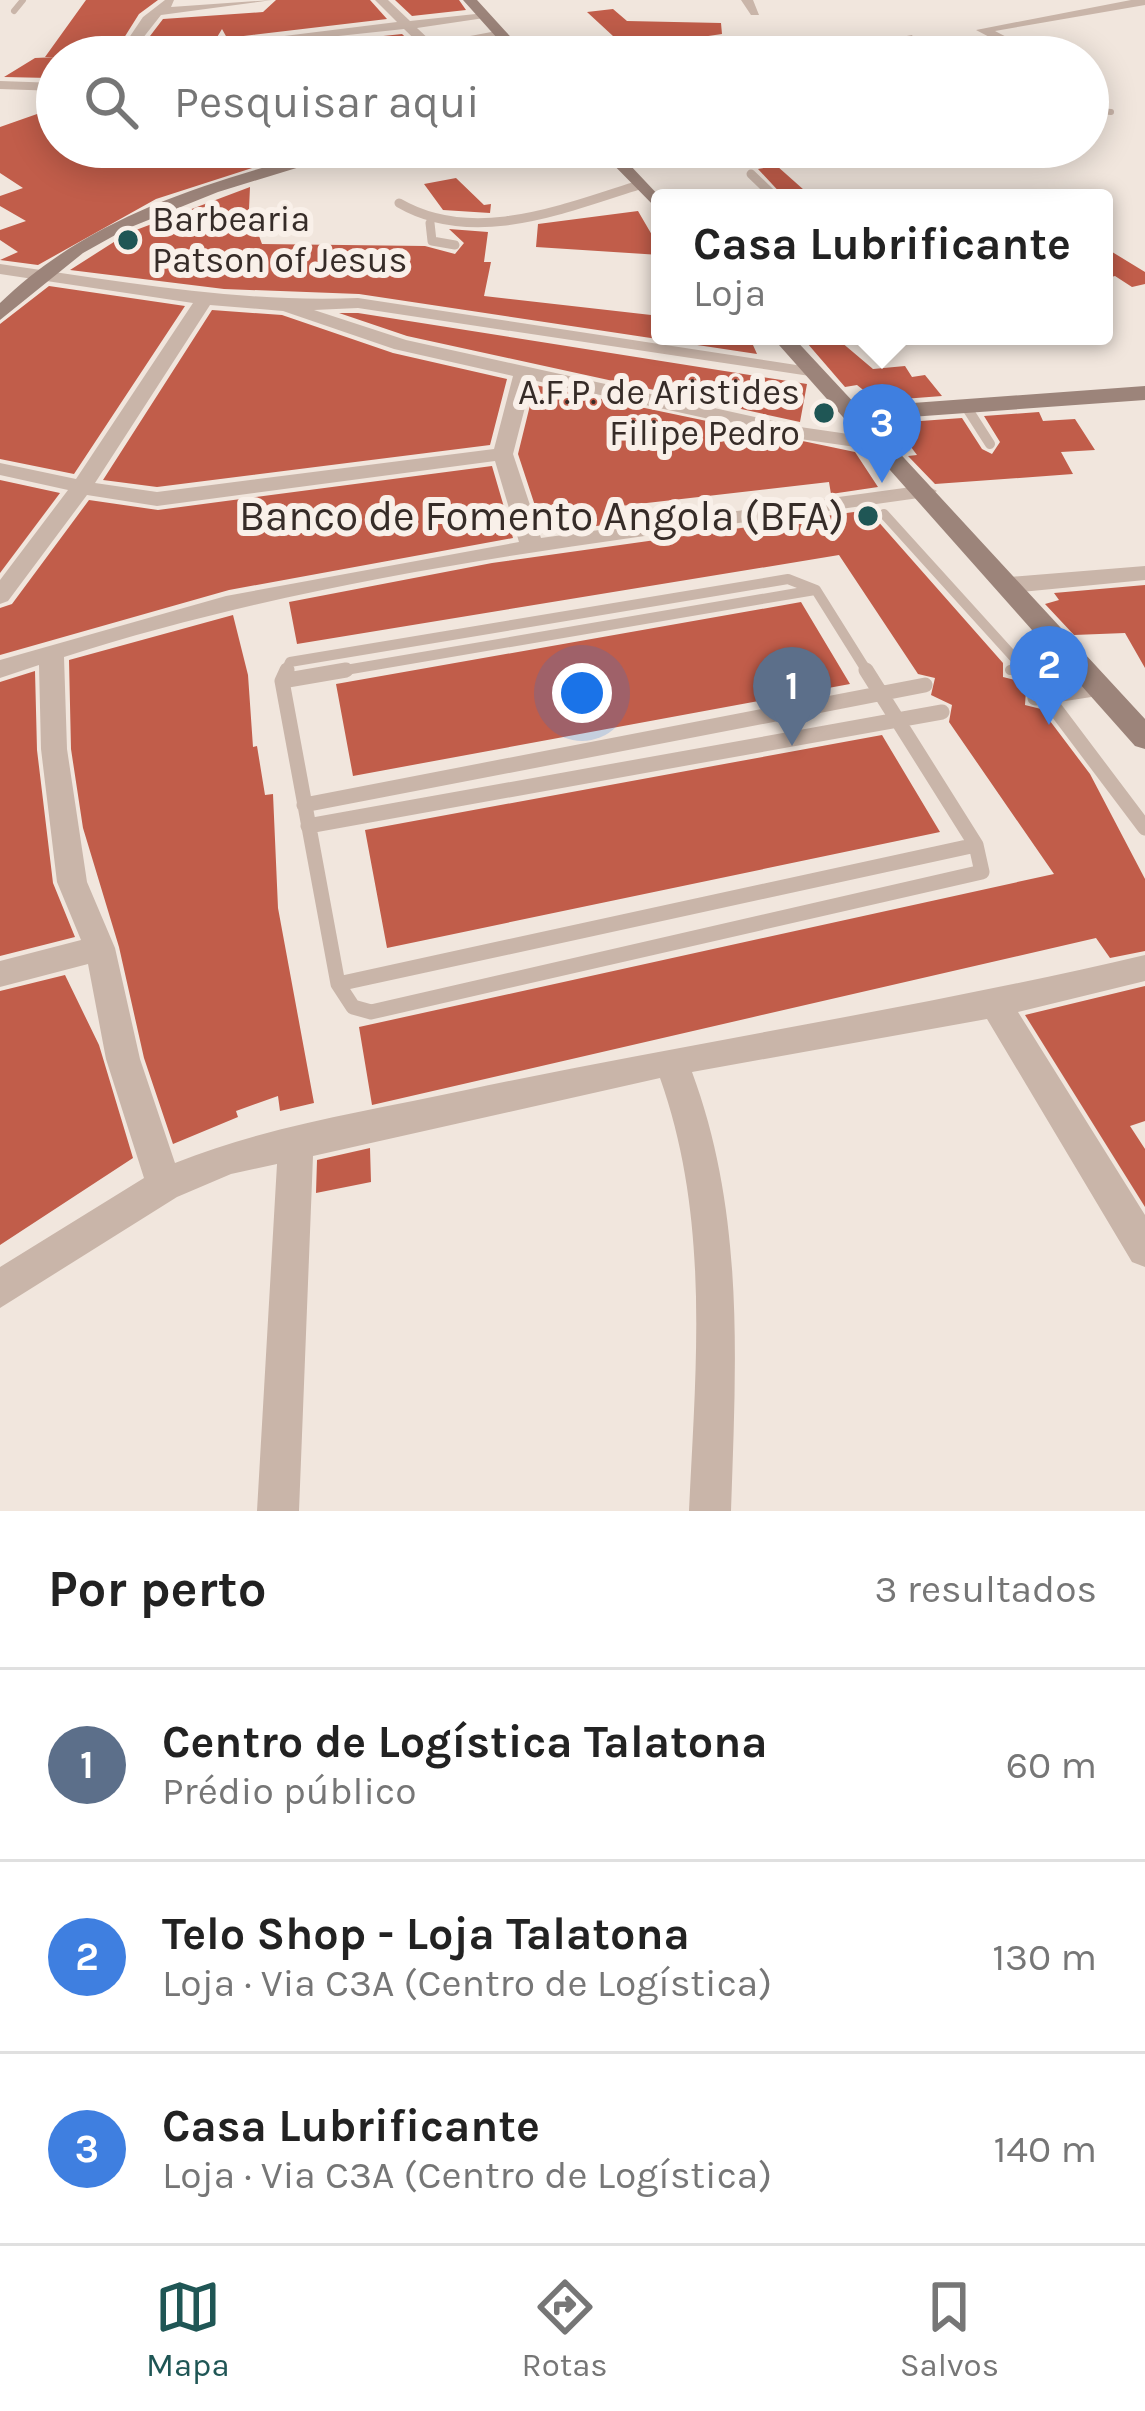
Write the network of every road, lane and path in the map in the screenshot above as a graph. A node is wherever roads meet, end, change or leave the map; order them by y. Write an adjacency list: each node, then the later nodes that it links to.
1 (23, 0): 9 (lane)
2 (174, 0): 10 (street)
3 (266, 0): 8 (street)
4 (381, 0): 13 (street)
5 (470, 0): 12 (street)
6 (1036, 0): 11 (street)
7 (1145, 1): 11 (street)
8 (240, 2): 10 (street); 16 (street)
9 (14, 11)
10 (155, 12): 15 (street)
11 (1064, 15): 20 (street)
12 (485, 17): 13 (street); 14 (street)
13 (404, 26): 17 (street); 18 (street)
14 (502, 34): 19 (street)
15 (137, 36)
16 (229, 36)
17 (328, 36)
18 (416, 36)
19 (495, 36)
20 (995, 36)
21 (0, 85): 22 (street)
22 (36, 86)
23 (263, 168): 33 (street)
24 (624, 168): 26 (street)
25 (751, 174): 27 (lane)
26 (639, 184): 28 (street); 30 (lane)
27 (766, 189)
28 (651, 198)
29 (399, 203): 30 (lane)
30 (430, 223): 31 (lane)
31 (455, 245)
32 (0, 269): 33 (street)
33 (40, 276): 34 (street); 36 (street)
34 (204, 299): 35 (street); 48 (street)
35 (286, 306): 38 (street); 39 (street)
36 (3, 309)
37 (789, 345): 39 (street)
38 (524, 372): 43 (street); 46 (street)
39 (816, 374): 42 (street)
40 (1145, 393): 41 (street)
41 (965, 405): 42 (street); 44 (lane)
42 (858, 419): 43 (street); 45 (street)
43 (800, 433): 45 (street)
44 (990, 444)
45 (883, 445): 49 (street)
46 (503, 454): 48 (street); 51 (street)
47 (0, 470): 48 (street)
48 (83, 486): 54 (street)
49 (926, 491): 51 (street); 53 (street)
50 (884, 514): 58 (lane)
51 (533, 549): 55 (street)
52 (1145, 573): 53 (street)
53 (1010, 585): 56 (street)
54 (0, 596)
55 (51, 651): 57 (street); 70 (street)
56 (1075, 660): 58 (lane); 60 (street)
57 (0, 669)
58 (1017, 669): 62 (lane)
59 (925, 685): 61 (lane)
60 (1100, 688): 62 (lane); 65 (street)
61 (880, 693): 64 (lane); 66 (lane); 66 (lane)
62 (1040, 697): 68 (lane)
63 (942, 712): 64 (lane)
64 (898, 720): 67 (lane); 69 (lane)
65 (1145, 737)
66 (304, 805): 67 (lane)
67 (308, 826): 73 (lane)
68 (1145, 828)
69 (976, 845): 73 (lane); 73 (lane)
70 (100, 949): 72 (street); 77 (street)
71 (1145, 968): 74 (street)
72 (0, 974)
73 (338, 984)
74 (995, 1004): 75 (street); 78 (street)
75 (671, 1061): 76 (street); 81 (street)
76 (296, 1143): 77 (street); 80 (street)
77 (164, 1185): 79 (street)
78 (1145, 1249)
79 (0, 1289)
80 (278, 1511)
81 (710, 1511)

